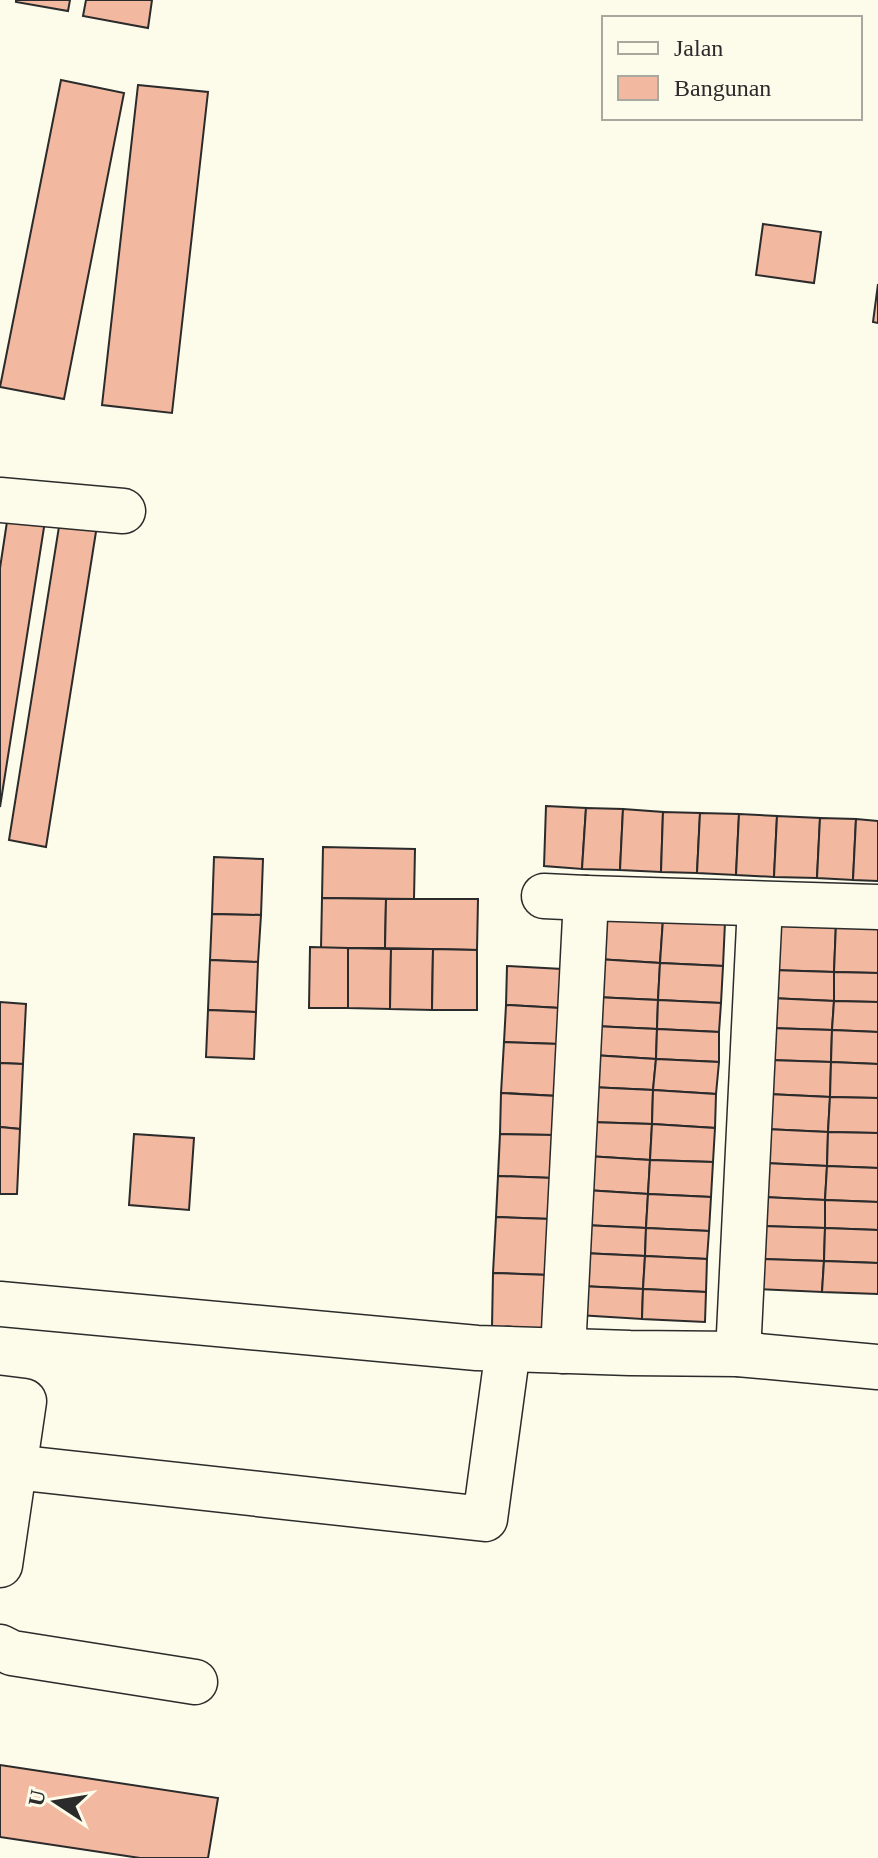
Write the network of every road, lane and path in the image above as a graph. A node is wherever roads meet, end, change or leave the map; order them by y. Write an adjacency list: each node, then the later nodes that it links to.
1 (0, 500): 2 (street)
2 (123, 511)
3 (760, 905): 4 (street); 7 (street); 8 (street)
4 (878, 907)
5 (0, 1304): 6 (street)
6 (508, 1349): 7 (street); 11 (street)
7 (563, 1351): 8 (street)
8 (738, 1354): 9 (street)
9 (878, 1367)
10 (0, 1398): 11 (street)
11 (14, 1467): 12 (street)
12 (0, 1565)
13 (0, 1647): 14 (street)
14 (195, 1682)

